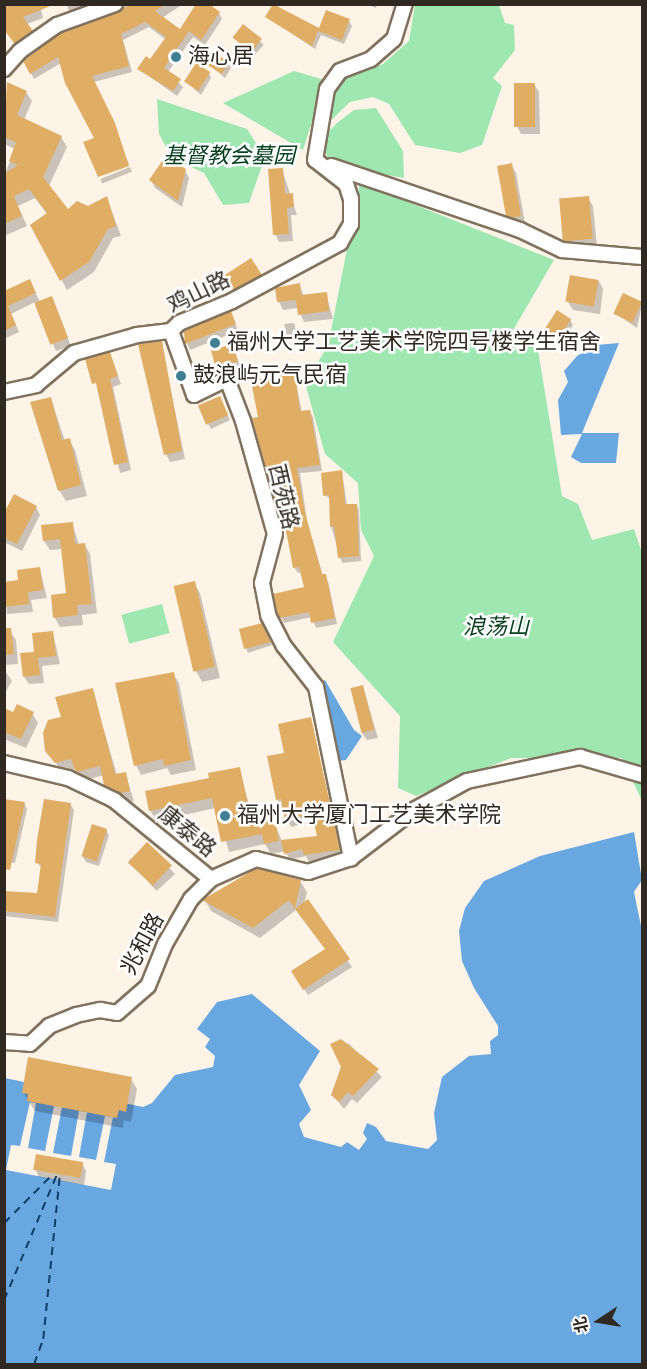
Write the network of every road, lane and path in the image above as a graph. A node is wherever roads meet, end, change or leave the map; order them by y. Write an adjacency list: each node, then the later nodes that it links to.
1 (115, 4): 3 (street)
2 (405, 4): 4 (street)
3 (5, 65)
4 (315, 160): 5 (street); 6 (street, 鸡山路)
5 (642, 257)
6 (171, 331): 7 (street, 鸡山路); 10 (street, 西苑路)
7 (4, 392)
8 (4, 763): 11 (street, 康泰路)
9 (642, 775): 10 (street, 康泰路)
10 (351, 858): 11 (street, 康泰路)
11 (211, 879): 12 (street, 兆和路)
12 (4, 1042)

